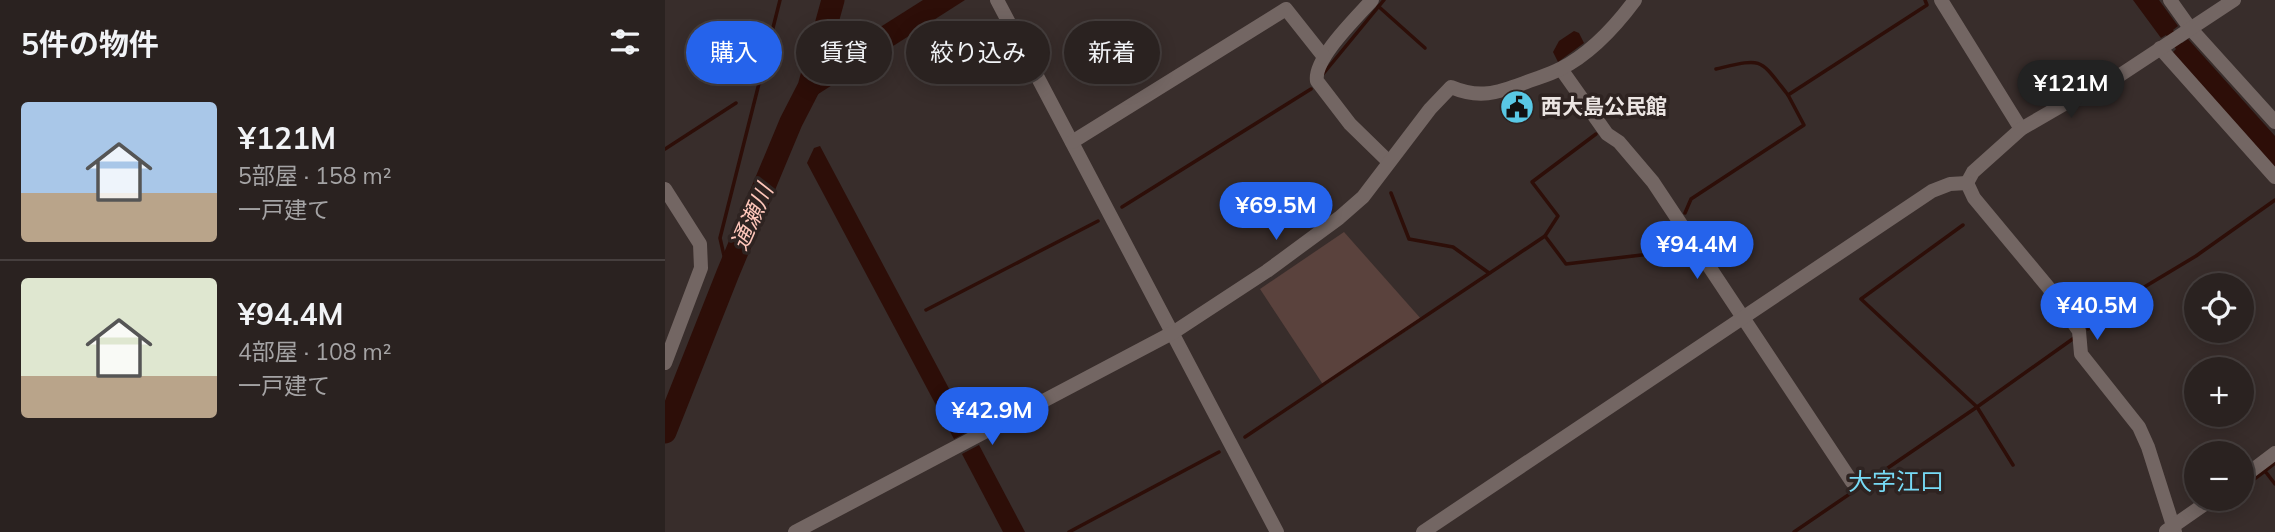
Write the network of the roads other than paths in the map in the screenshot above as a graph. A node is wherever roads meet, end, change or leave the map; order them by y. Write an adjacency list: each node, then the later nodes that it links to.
1 (997, 0): 12 (street)
2 (1372, 0): 8 (street)
3 (1635, 0): 9 (street)
4 (1941, 0): 11 (street)
5 (2170, 0): 7 (street)
6 (2234, 0): 7 (street)
7 (2175, 38): 10 (street); 11 (street); 14 (street)
8 (1324, 57): 12 (street); 13 (street)
9 (1561, 69): 13 (street); 17 (street)
10 (2275, 122)
11 (2021, 129): 15 (street)
12 (1072, 142): 18 (street)
13 (1389, 162): 18 (street)
14 (2275, 177)
15 (1966, 183): 17 (street); 24 (street)
16 (665, 189): 19 (street)
17 (1742, 318): 22 (street); 27 (street)
18 (1174, 332): 25 (street); 26 (street)
19 (665, 363)
20 (2275, 453): 21 (street)
21 (2254, 469)
22 (1852, 482)
23 (2196, 511): 24 (street)
24 (2171, 530)
25 (795, 532)
26 (1277, 532)
27 (1423, 532)

